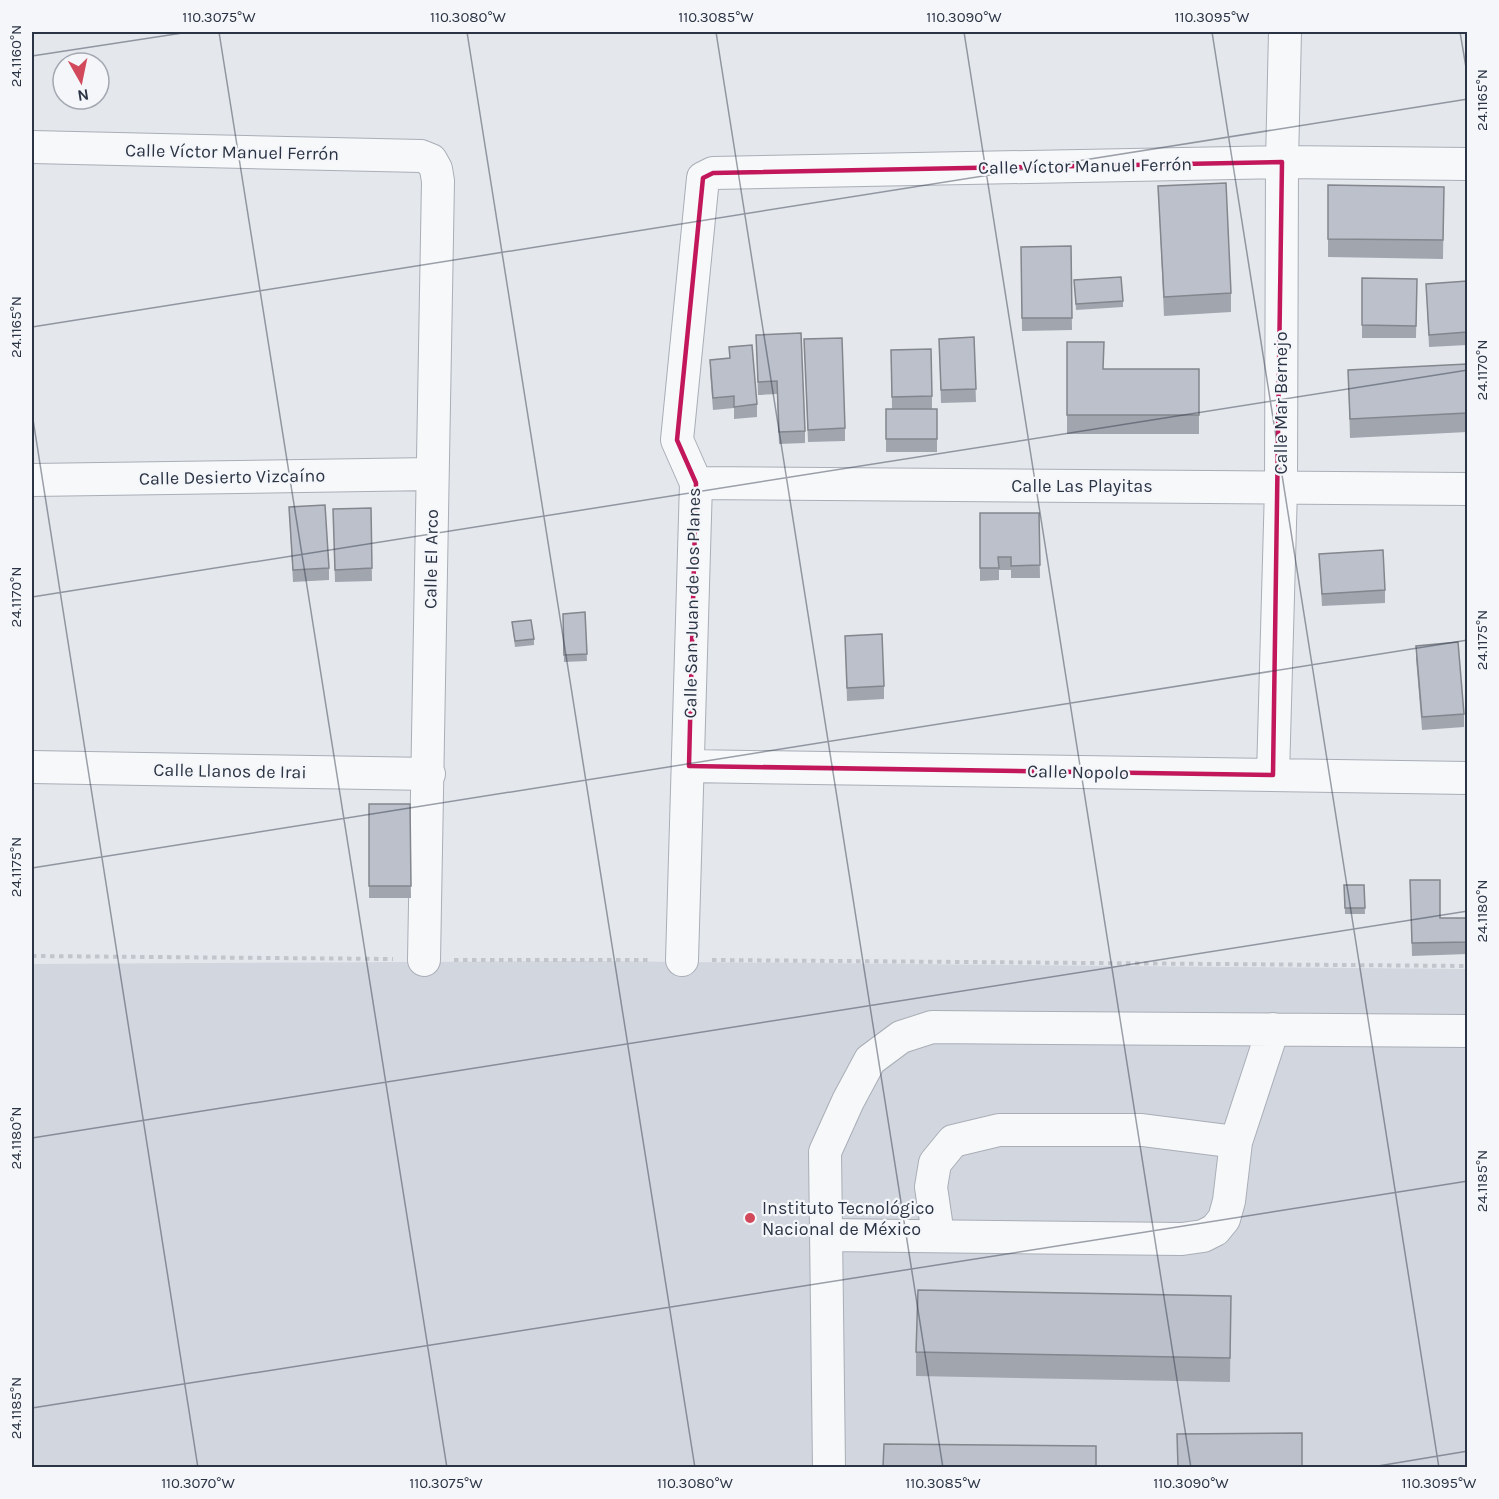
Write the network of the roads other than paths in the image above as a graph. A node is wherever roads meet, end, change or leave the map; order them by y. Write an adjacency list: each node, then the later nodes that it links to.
1 (1285, 32): 4 (street, Calle Mar Bernejo)
2 (32, 147): 3 (street, Calle Víctor Manuel Ferrón)
3 (431, 160): 7 (street, Calle El Arco)
4 (1282, 162): 5 (street, Calle Víctor Manuel Ferrón); 6 (street, Calle Víctor Manuel Ferrón); 10 (street, Calle Mar Bernejo)
5 (1467, 164)
6 (703, 178): 9 (street, Calle San Juan de los Planes)
7 (432, 474): 8 (street, Calle Desierto Vizcaíno); 14 (street, Calle El Arco)
8 (32, 480)
9 (696, 483): 10 (street, Calle Las Playitas); 12 (street, Calle San Juan de los Planes)
10 (1281, 488): 11 (street, Calle Las Playitas); 15 (street, Calle Mar Bernejo)
11 (1467, 489)
12 (689, 766): 15 (street, Calle Nopolo); 18 (street, Calle San Juan de los Planes)
13 (32, 767): 14 (street, Calle Llanos de Irai)
14 (429, 774): 17 (street, Calle El Arco)
15 (1273, 775): 16 (street, Calle Nopolo)
16 (1467, 778)
17 (424, 960)
18 (682, 960)
19 (1273, 1029): 20 (street); 21 (street); 22 (street)
20 (1467, 1031)
21 (1236, 1142): 23 (street); 23 (street)
22 (826, 1235): 23 (street); 24 (street)
23 (938, 1235)
24 (829, 1467)

